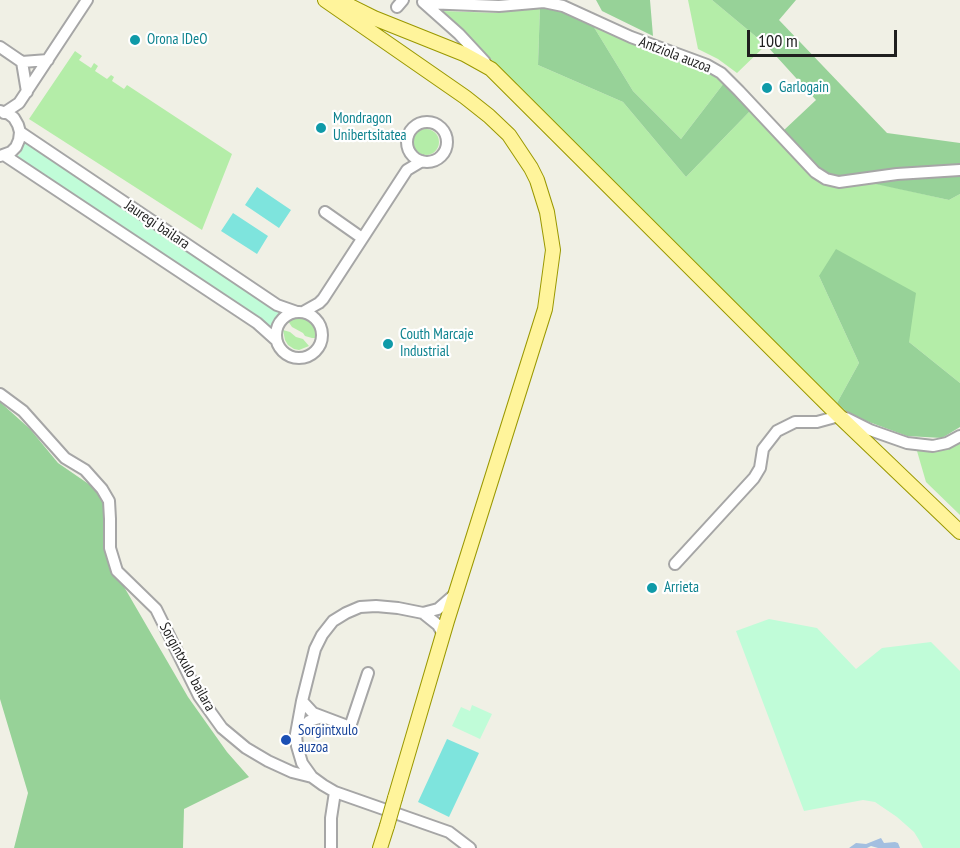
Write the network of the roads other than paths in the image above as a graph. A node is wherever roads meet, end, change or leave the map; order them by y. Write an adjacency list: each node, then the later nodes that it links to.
1 (87, 0): 6 (street)
2 (325, 0): 29 (main road)
3 (338, 0): 8 (main road)
4 (423, 2): 8 (street); 17 (street, Antziola auzoa)
5 (0, 47): 7 (street)
6 (48, 60): 7 (street); 9 (street)
7 (22, 62): 9 (street)
8 (491, 69): 25 (main road)
9 (27, 92): 10 (street)
10 (18, 105): 11 (street); 12 (street)
11 (2, 112): 12 (street, Jauregi bailara)
12 (18, 127): 14 (street); 21 (street, Jauregi bailara)
13 (409, 150): 15 (street); 15 (street); 16 (street)
14 (2, 156): 23 (street, Jauregi bailara)
15 (422, 161): 16 (street)
16 (407, 170): 19 (street)
17 (960, 170)
18 (325, 212): 19 (street)
19 (362, 238): 20 (street)
20 (319, 303): 21 (street); 22 (street)
21 (300, 312): 22 (street); 23 (street)
22 (320, 324): 23 (street)
23 (276, 340)
24 (0, 394): 36 (street, Sorgintxulo bailara)
25 (838, 416): 26 (street); 27 (main road); 28 (street)
26 (960, 436)
27 (960, 532)
28 (675, 564)
29 (456, 593): 30 (street); 31 (main road)
30 (423, 613): 31 (street); 33 (street, Sorgintxulo bailara)
31 (443, 634): 39 (main road, bridge)
32 (368, 673): 34 (street)
33 (302, 700): 34 (street); 35 (street, Sorgintxulo bailara)
34 (323, 717): 35 (street)
35 (296, 734): 36 (street, Sorgintxulo bailara)
36 (312, 777): 37 (street, Sorgintxulo bailara)
37 (335, 792): 38 (street); 40 (street, Sorgintxulo bailara)
38 (331, 848)
39 (380, 848)
40 (470, 848)

